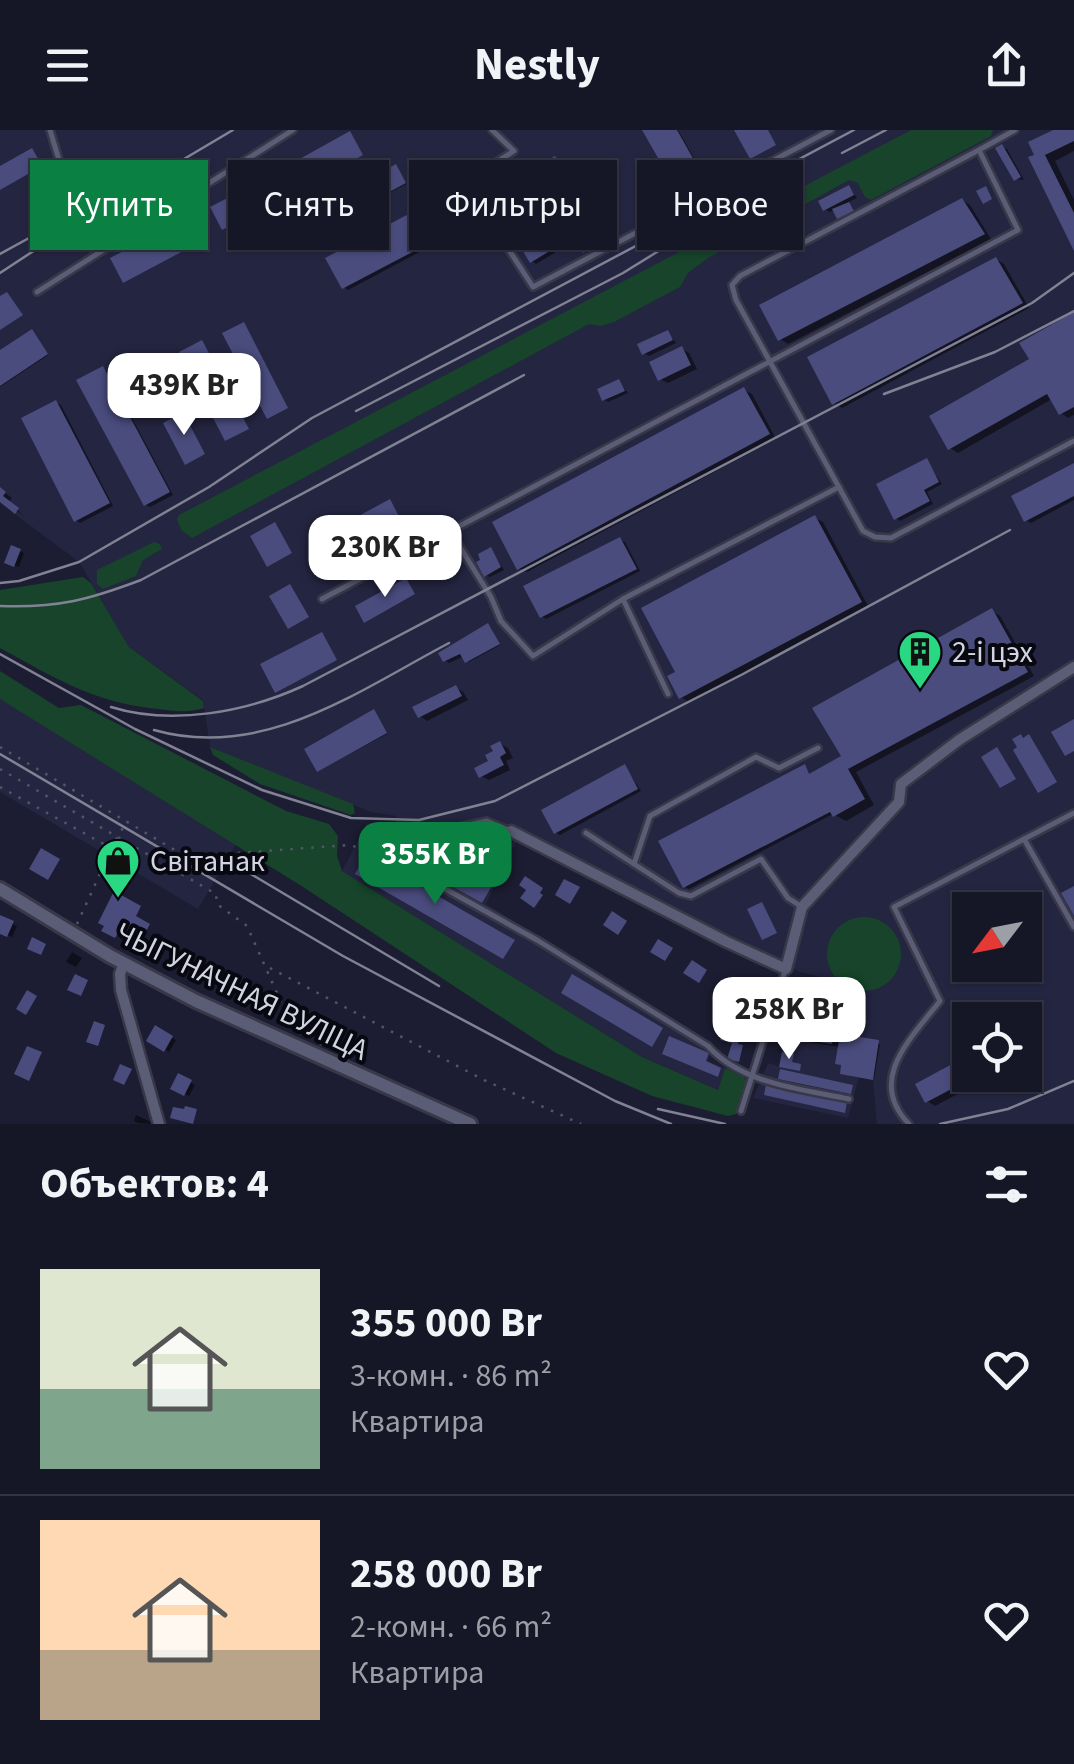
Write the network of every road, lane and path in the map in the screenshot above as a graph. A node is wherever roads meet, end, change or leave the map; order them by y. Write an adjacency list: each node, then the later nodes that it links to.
1 (50, 130): 7 (lane)
2 (293, 130): 8 (lane)
3 (492, 130): 4 (lane)
4 (831, 130)
5 (1016, 130): 6 (lane)
6 (979, 150): 9 (lane); 9 (lane)
7 (59, 160)
8 (37, 292)
9 (770, 361): 11 (lane); 12 (lane)
10 (1074, 441): 11 (lane)
11 (839, 487): 14 (lane)
12 (450, 531): 13 (lane); 14 (lane)
13 (322, 599)
14 (622, 599): 16 (lane)
15 (1074, 667): 33 (street)
16 (668, 694)
17 (0, 748): 22 (path)
18 (818, 748): 30 (lane)
19 (0, 769): 25 (path)
20 (0, 787): 27 (path)
21 (1074, 814): 26 (lane)
22 (127, 822): 25 (path); 31 (path)
23 (511, 831): 28 (lane); 38 (street)
24 (586, 833): 30 (lane)
25 (118, 837): 27 (path); 37 (path)
26 (1024, 839): 34 (lane); 48 (lane)
27 (111, 848): 35 (path)
28 (376, 852): 29 (path); 40 (lane)
29 (238, 853)
30 (634, 864): 33 (lane)
31 (208, 869)
32 (0, 889): 36 (street, ЧЫГУНАЧНАЯ ВУЛІЦА)
33 (802, 907): 38 (street)
34 (1074, 927)
35 (74, 929)
36 (124, 963): 42 (street, ЧЫГУНАЧНАЯ ВУЛІЦА); 44 (street)
37 (268, 967): 39 (path); 47 (path)
38 (786, 968): 40 (lane)
39 (323, 1054)
40 (754, 1077): 41 (lane); 43 (lane)
41 (850, 1098)
42 (427, 1106): 45 (street); 46 (street, ЧЫГУНАЧНАЯ ВУЛІЦА)
43 (741, 1111)
44 (159, 1124)
45 (445, 1124)
46 (470, 1124)
47 (581, 1124)
48 (909, 1124)

